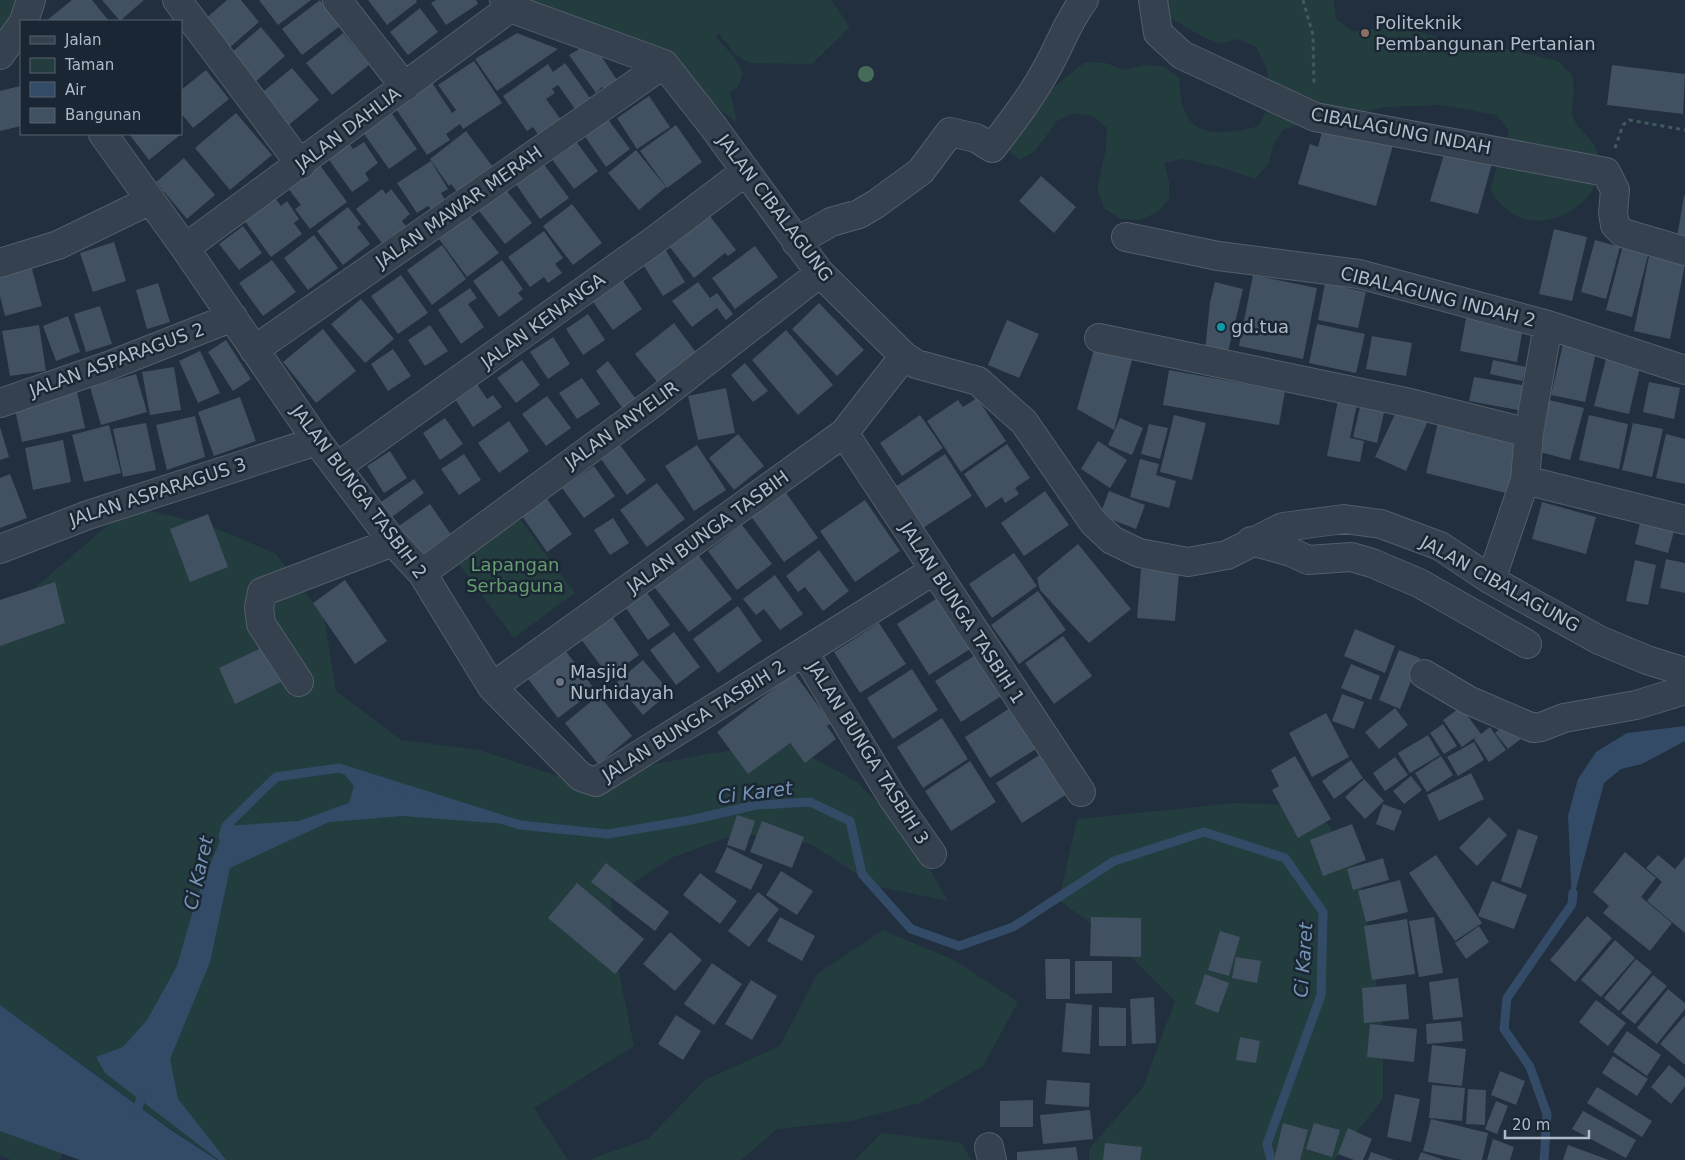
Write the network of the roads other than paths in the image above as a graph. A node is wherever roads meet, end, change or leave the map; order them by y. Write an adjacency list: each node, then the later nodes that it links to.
1 (31, 0): 7 (street)
2 (176, 0): 13 (street)
3 (337, 0): 11 (street)
4 (1084, 0): 17 (street)
5 (1154, 0): 19 (street, CIBALAGUNG INDAH)
6 (507, 4): 10 (street); 11 (street, JALAN DAHLIA)
7 (24, 20)
8 (20, 27): 9 (street)
9 (0, 55)
10 (664, 64): 14 (street, JALAN CIBALAGUNG); 25 (street, JALAN MAWAR MERAH)
11 (404, 87): 13 (street, JALAN DAHLIA)
12 (104, 135): 15 (street, JALAN BUNGA TASBIH 2)
13 (300, 165): 18 (street, JALAN DAHLIA)
14 (746, 171): 17 (street, JALAN CIBALAGUNG); 32 (street, JALAN KENANGA)
15 (151, 200): 18 (street, JALAN BUNGA TASBIH 2); 20 (street)
16 (1126, 238): 23 (street, CIBALAGUNG INDAH 2)
17 (796, 242): 21 (street, JALAN CIBALAGUNG)
18 (185, 248): 22 (street, JALAN BUNGA TASBIH 2)
19 (1685, 251)
20 (0, 263)
21 (820, 273): 26 (street, JALAN CIBALAGUNG); 39 (street, JALAN ANYELIR)
22 (233, 317): 25 (street, JALAN BUNGA TASBIH 2); 28 (street, JALAN ASPARAGUS 2)
23 (1548, 325): 27 (street, CIBALAGUNG INDAH 2); 29 (street)
24 (1099, 338): 29 (street)
25 (254, 350): 31 (street, JALAN BUNGA TASBIH 2)
26 (904, 356): 30 (street, JALAN BUNGA TASBIH); 35 (street, JALAN CIBALAGUNG)
27 (1685, 370)
28 (0, 402)
29 (1529, 432): 33 (street)
30 (844, 434): 38 (street, JALAN BUNGA TASBIH 1); 46 (street, JALAN BUNGA TASBIH)
31 (317, 441): 32 (street, JALAN BUNGA TASBIH 2); 37 (street, JALAN ASPARAGUS 3)
32 (337, 467): 36 (street, JALAN BUNGA TASBIH 2)
33 (1525, 480): 34 (street); 40 (street)
34 (1685, 520)
35 (1251, 541): 40 (street, JALAN CIBALAGUNG); 41 (street)
36 (393, 542): 39 (street, JALAN BUNGA TASBIH 2); 45 (street)
37 (0, 549)
38 (933, 571): 42 (street, JALAN BUNGA TASBIH 2); 48 (street, JALAN BUNGA TASBIH 1)
39 (422, 573): 46 (street, JALAN BUNGA TASBIH 2)
40 (1491, 580): 43 (street, JALAN CIBALAGUNG)
41 (1526, 644)
42 (804, 652): 46 (street, JALAN BUNGA TASBIH 2); 49 (street, JALAN BUNGA TASBIH 3)
43 (1685, 672)
44 (1424, 674): 47 (street)
45 (299, 682)
46 (492, 687)
47 (1685, 690)
48 (1081, 792)
49 (932, 854)

